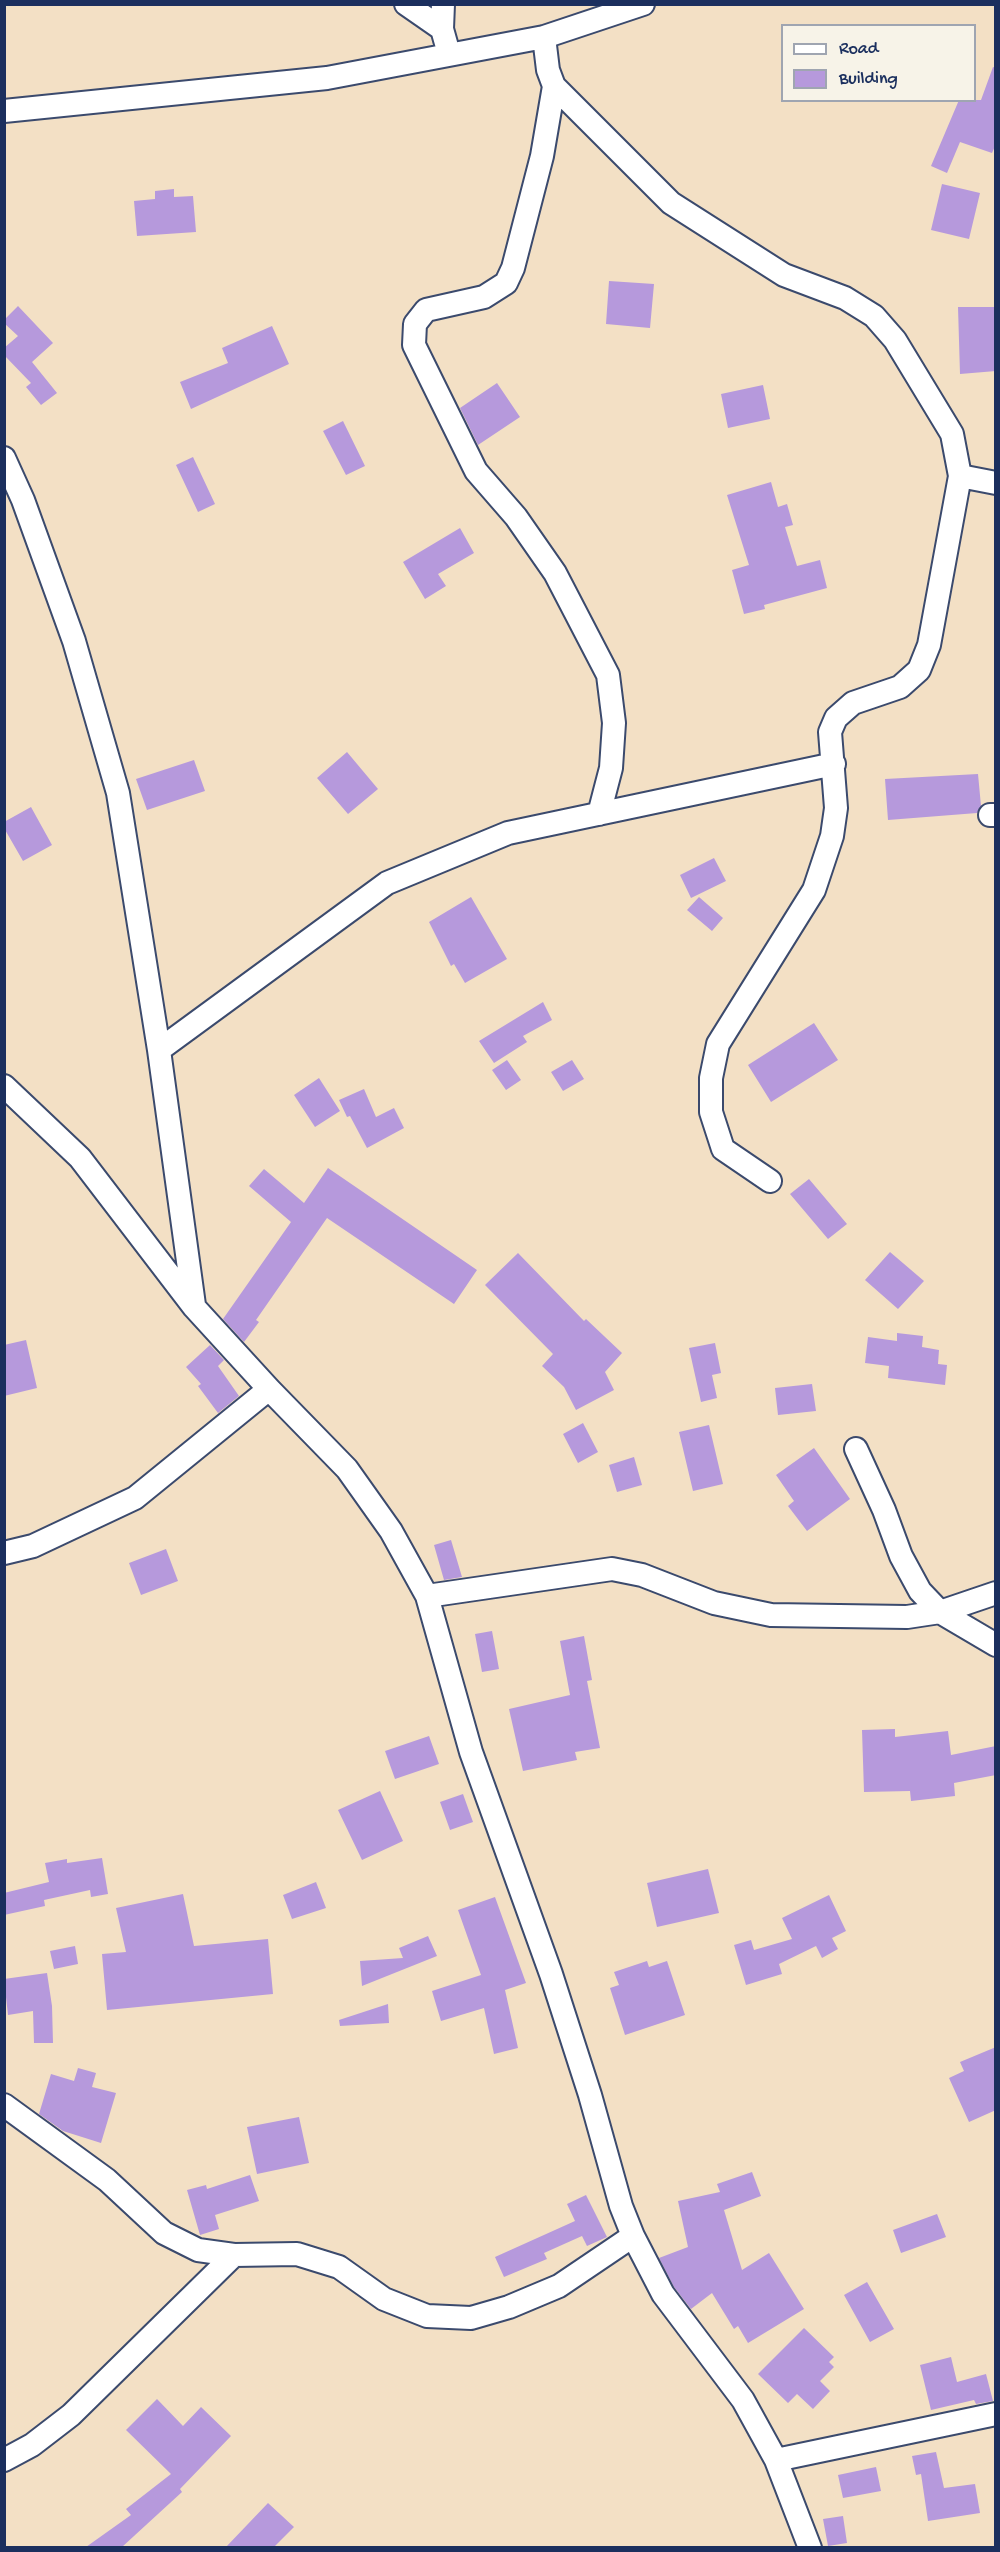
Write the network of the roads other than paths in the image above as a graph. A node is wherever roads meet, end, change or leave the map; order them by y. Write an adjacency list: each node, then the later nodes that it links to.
1 (406, 4): 4 (street)
2 (443, 4): 4 (street)
3 (643, 4): 5 (street)
4 (442, 29): 6 (street)
5 (544, 37): 6 (street); 7 (street)
6 (449, 54): 8 (street)
7 (554, 86): 10 (street); 13 (street)
8 (4, 111)
9 (4, 458): 14 (street)
10 (960, 477): 11 (street); 12 (street)
11 (996, 483)
12 (834, 765): 13 (street); 16 (street)
13 (599, 814): 14 (street)
14 (159, 1050): 17 (street)
15 (4, 1086): 17 (street)
16 (770, 1181)
17 (194, 1306): 18 (street)
18 (269, 1389): 20 (street); 22 (street)
19 (856, 1449): 23 (street)
20 (4, 1553)
21 (996, 1593): 23 (street)
22 (427, 1596): 23 (street); 26 (street)
23 (940, 1612): 24 (street)
24 (996, 1645)
25 (4, 2105): 27 (street)
26 (633, 2236): 27 (street); 30 (street)
27 (234, 2255): 29 (street)
28 (996, 2414): 30 (street)
29 (4, 2460)
30 (776, 2460): 31 (street)
31 (810, 2547)

